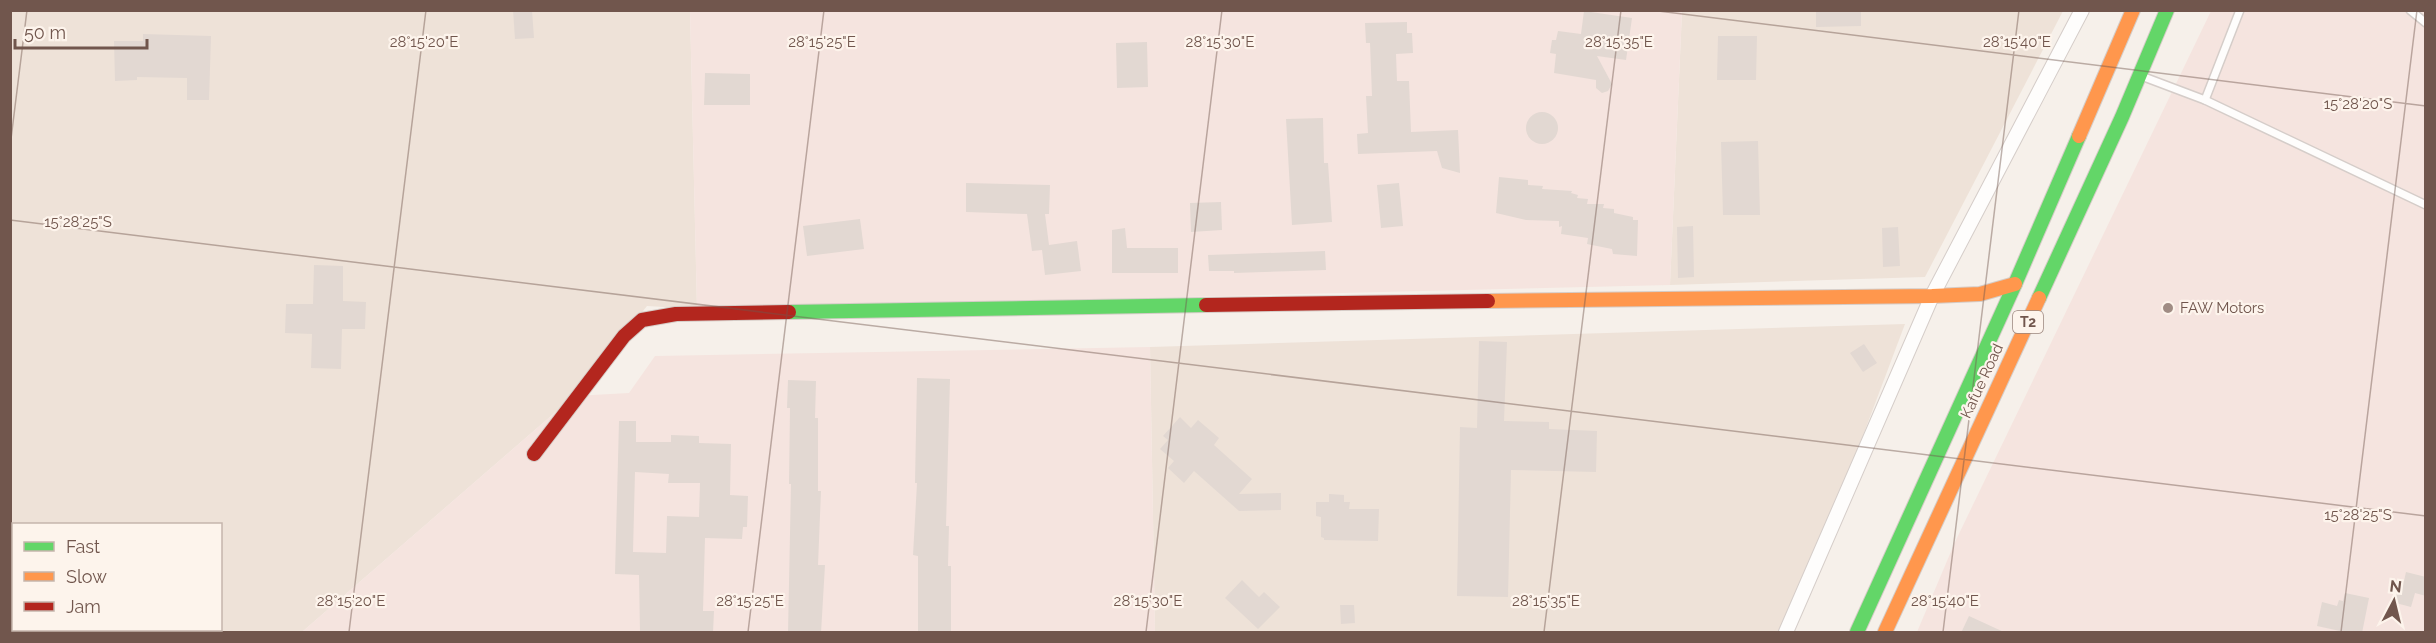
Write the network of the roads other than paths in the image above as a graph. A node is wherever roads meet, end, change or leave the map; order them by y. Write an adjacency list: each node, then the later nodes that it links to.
1 (2082, 10): 11 (street)
2 (2133, 10): 10 (street, Kafue Road / T2)
3 (2167, 10): 7 (street, Kafue Road / T2)
4 (2240, 10): 8 (lane)
5 (2409, 10): 6 (lane)
6 (2426, 23)
7 (2140, 76): 8 (lane); 15 (street, Kafue Road / T2)
8 (2205, 100): 9 (lane)
9 (2426, 205)
10 (2015, 284): 11 (street); 14 (street, Kafue Road / T2)
11 (1932, 296): 12 (street); 13 (street)
12 (534, 454)
13 (1786, 633)
14 (1857, 633)
15 (1885, 633)

